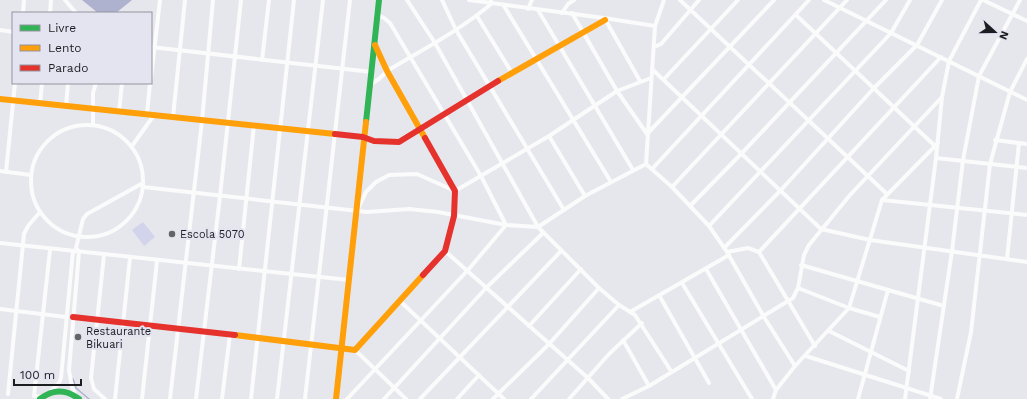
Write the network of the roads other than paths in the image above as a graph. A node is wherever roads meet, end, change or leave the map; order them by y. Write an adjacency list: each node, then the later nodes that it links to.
1 (24, 0): 37 (street)
2 (51, 0): 38 (street)
3 (65, 0): 39 (street)
4 (160, 0): 61 (street)
5 (185, 0): 64 (street)
6 (213, 0): 66 (street)
7 (241, 0): 67 (street)
8 (269, 0): 72 (street)
9 (294, 0): 75 (street)
10 (323, 0): 77 (street)
11 (350, 0): 78 (street)
12 (379, 0): 43 (street)
13 (407, 0): 57 (street)
14 (442, 0): 52 (street)
15 (469, 0): 31 (street)
16 (532, 0): 34 (street)
17 (574, 0): 40 (street)
18 (664, 0): 49 (street)
19 (680, 0): 36 (street)
20 (699, 0): 36 (street)
21 (738, 0): 50 (street)
22 (774, 0): 63 (street)
23 (809, 0): 44 (street)
24 (824, 0): 33 (street)
25 (847, 0): 33 (street)
26 (886, 0): 47 (street)
27 (910, 0): 56 (street)
28 (942, 0): 59 (street)
29 (982, 0): 42 (street); 73 (street)
30 (1020, 0): 42 (street)
31 (491, 2): 32 (street); 45 (street)
32 (504, 6): 34 (street); 70 (street)
33 (840, 8): 47 (street); 55 (street)
34 (528, 9): 35 (street)
35 (538, 10): 40 (street); 60 (street)
36 (691, 10): 50 (street); 62 (street)
37 (23, 12)
38 (50, 12)
39 (75, 12)
40 (562, 12): 41 (street)
41 (572, 13): 46 (street); 54 (street)
42 (1013, 14): 48 (street); 84 (street)
43 (378, 15): 58 (street); 69 (street)
44 (796, 15): 55 (street); 76 (street)
45 (477, 16): 52 (street); 83 (street)
46 (605, 19): 49 (street); 54 (street); 87 (street)
47 (866, 20): 56 (street); 65 (street)
48 (1027, 21)
49 (655, 26): 62 (street)
50 (711, 28): 63 (street); 86 (street)
51 (0, 30): 53 (street)
52 (456, 30): 57 (street); 96 (street)
53 (12, 32)
54 (582, 33): 60 (street); 98 (street)
55 (815, 33): 65 (street); 88 (street)
56 (891, 33): 59 (street); 81 (street)
57 (435, 43): 69 (street); 104 (street)
58 (375, 45): 80 (street); 82 (street)
59 (917, 45): 68 (street); 97 (street)
60 (559, 46): 70 (street); 108 (street)
61 (153, 47): 64 (street); 74 (street)
62 (654, 47): 79 (street)
63 (731, 47): 76 (street); 101 (street)
64 (181, 50): 66 (street); 117 (street)
65 (836, 52): 81 (street); 106 (street)
66 (207, 53): 67 (street); 118 (street)
67 (236, 56): 72 (street); 121 (street)
68 (941, 57): 73 (street); 110 (street)
69 (410, 58): 80 (street); 114 (street)
70 (535, 59): 83 (street); 119 (street)
71 (1027, 59): 99 (street)
72 (262, 60): 75 (street)
73 (949, 61): 84 (street); 100 (street)
74 (152, 62)
75 (288, 62): 77 (street); 125 (street)
76 (750, 65): 88 (street); 116 (street)
77 (316, 66): 78 (street); 127 (street)
78 (342, 69): 82 (street); 130 (street)
79 (652, 69): 85 (street); 86 (street)
80 (387, 71): 95 (street); 126 (street)
81 (855, 71): 97 (street); 120 (street)
82 (372, 72): 95 (street)
83 (512, 73): 96 (street)
84 (979, 76): 99 (street); 143 (street)
85 (651, 78): 87 (street); 128 (street)
86 (664, 79): 101 (street)
87 (640, 81): 98 (street)
88 (769, 83): 106 (street); 129 (street)
89 (15, 84): 103 (street)
90 (42, 84): 107 (street)
91 (68, 84): 109 (street)
92 (96, 84): 111 (street)
93 (122, 84): 112 (street)
94 (150, 84): 113 (street)
95 (370, 84): 132 (street)
96 (490, 87): 104 (street); 139 (street)
97 (874, 88): 110 (street); 133 (street)
98 (617, 91): 108 (street); 128 (street)
99 (1010, 92): 105 (street); 134 (street)
100 (942, 97): 124 (street); 136 (street)
101 (683, 98): 116 (street); 128 (street)
102 (0, 99): 103 (street)
103 (13, 100): 107 (street); 153 (street)
104 (467, 100): 114 (street); 144 (street)
105 (1027, 100)
106 (790, 102): 120 (street); 140 (street)
107 (40, 103): 109 (street)
108 (596, 105): 119 (street); 150 (street)
109 (66, 106): 111 (street)
110 (894, 108): 124 (street); 141 (street)
111 (93, 109): 112 (street); 122 (street)
112 (119, 112): 113 (street)
113 (147, 114): 115 (street)
114 (443, 114): 126 (street); 155 (street)
115 (154, 115): 117 (street); 138 (street)
116 (703, 115): 129 (street); 149 (street)
117 (173, 117): 118 (street)
118 (202, 120): 121 (street); 162 (street)
119 (572, 120): 131 (street); 157 (street)
120 (810, 120): 133 (street); 152 (street)
121 (228, 122): 123 (street); 164 (street)
122 (94, 124): 138 (street); 154 (street)
123 (254, 125): 125 (street); 166 (street)
124 (914, 126): 136 (street); 156 (street)
125 (281, 129): 127 (street); 168 (street)
126 (419, 131): 132 (street); 161 (street)
127 (308, 132): 130 (street); 169 (street)
128 (647, 134): 145 (street)
129 (722, 134): 140 (street); 159 (street)
130 (335, 135): 132 (street); 172 (street)
131 (549, 136): 139 (street); 165 (street)
132 (363, 137): 175 (street)
133 (829, 138): 141 (street); 160 (street)
134 (995, 140): 135 (street); 146 (street)
135 (1019, 143): 137 (street); 147 (street)
136 (937, 144): 142 (street); 163 (street)
137 (1027, 144)
138 (132, 146): 158 (street)
139 (528, 149): 144 (street); 176 (street)
140 (742, 153): 152 (street); 170 (street)
141 (848, 156): 156 (street); 173 (street)
142 (936, 158): 143 (street); 171 (street)
143 (963, 160): 146 (street); 174 (street)
144 (503, 163): 155 (street); 184 (street)
145 (646, 164): 149 (street); 150 (street)
146 (990, 164): 147 (street); 177 (street)
147 (1017, 167): 148 (street); 179 (street)
148 (1027, 168)
149 (652, 169): 159 (street)
150 (633, 170): 157 (street)
151 (0, 171): 153 (street)
152 (761, 171): 160 (street); 183 (street)
153 (6, 172): 154 (street)
154 (31, 175): 178 (street)
155 (480, 176): 161 (street); 182 (street)
156 (869, 176): 163 (street); 185 (street)
157 (611, 182): 165 (street)
158 (143, 185): 162 (street); 187 (street); 187 (street)
159 (672, 187): 170 (street)
160 (781, 190): 173 (street); 191 (street)
161 (455, 191): 175 (street); 181 (street)
162 (193, 192): 164 (street); 207 (street)
163 (887, 194): 167 (street)
164 (220, 196): 166 (street); 209 (street)
165 (585, 196): 176 (street)
166 (246, 198): 168 (street); 210 (street)
167 (882, 200): 171 (street); 188 (street)
168 (273, 201): 169 (street); 214 (street)
169 (301, 204): 172 (street); 215 (street)
170 (690, 205): 183 (street)
171 (930, 206): 174 (street); 192 (street)
172 (328, 207): 175 (street); 216 (street)
173 (800, 208): 185 (street); 199 (street)
174 (958, 208): 177 (street); 197 (street)
175 (357, 210): 181 (street); 217 (street)
176 (564, 210): 184 (street)
177 (984, 211): 179 (street); 202 (street)
178 (40, 212): 187 (street); 190 (street)
179 (1012, 214): 180 (street); 204 (street)
180 (1027, 215)
181 (454, 216): 182 (street); 195 (street)
182 (506, 225): 184 (street); 212 (street)
183 (709, 226): 191 (street)
184 (538, 227): 186 (street)
185 (821, 228): 188 (street); 208 (street)
186 (543, 233): 196 (street); 220 (street)
187 (78, 237): 194 (street)
188 (870, 240): 192 (street); 218 (street)
189 (0, 243): 190 (street)
190 (24, 246): 193 (street); 233 (street)
191 (725, 247): 200 (street)
192 (925, 247): 197 (street); 225 (street)
193 (50, 250): 198 (street); 235 (street)
194 (78, 250): 198 (street); 201 (street); 237 (street)
195 (445, 251): 212 (street); 226 (street)
196 (561, 251): 211 (street); 230 (street)
197 (952, 251): 202 (street); 229 (street)
198 (72, 252): 236 (street)
199 (759, 252): 200 (street); 227 (street)
200 (728, 253): 213 (street); 238 (street)
201 (104, 255): 203 (street); 240 (street)
202 (980, 255): 204 (street); 309 (street)
203 (130, 258): 205 (street); 242 (street)
204 (1007, 259): 206 (street)
205 (157, 261): 207 (street); 244 (street)
206 (1027, 262)
207 (185, 263): 209 (street); 246 (street)
208 (801, 265): 218 (street); 222 (street)
209 (211, 266): 210 (street); 248 (street)
210 (239, 268): 214 (street)
211 (581, 269): 221 (street); 245 (street)
212 (468, 270): 220 (street); 241 (street)
213 (706, 270): 219 (street); 247 (street)
214 (265, 271): 215 (street); 251 (street)
215 (291, 274): 216 (street); 253 (street)
216 (318, 276): 217 (street); 255 (street)
217 (349, 280): 259 (street)
218 (858, 281): 223 (street); 231 (street)
219 (682, 283): 224 (street); 257 (street)
220 (487, 288): 230 (street); 252 (street)
221 (599, 288): 228 (street); 256 (street)
222 (798, 288): 227 (street); 231 (street)
223 (888, 290): 225 (street); 239 (street)
224 (659, 295): 234 (street); 264 (street)
225 (918, 299): 229 (street); 269 (street)
226 (401, 302): 241 (street); 260 (street)
227 (788, 303): 238 (street); 258 (street)
228 (619, 305): 234 (street); 265 (street)
229 (944, 306): 281 (street)
230 (508, 307): 245 (street); 263 (street)
231 (849, 308): 239 (street); 249 (street)
232 (0, 309): 233 (street)
233 (17, 311): 235 (street); 279 (street)
234 (630, 312): 243 (street)
235 (43, 314): 236 (street); 280 (street)
236 (66, 317): 280 (street)
237 (73, 317): 240 (street); 282 (street)
238 (764, 317): 247 (street); 266 (street)
239 (880, 318): 261 (street)
240 (96, 320): 242 (street); 283 (street)
241 (422, 320): 252 (street); 267 (street)
242 (124, 322): 244 (street); 284 (street)
243 (642, 323): 254 (street); 268 (street)
244 (150, 325): 246 (street); 285 (street)
245 (530, 326): 256 (street)
246 (177, 328): 248 (street); 286 (street)
247 (741, 330): 257 (street); 277 (street)
248 (203, 331): 250 (street); 287 (street)
249 (829, 332): 258 (street); 261 (street)
250 (230, 334): 251 (street); 288 (street)
251 (258, 337): 253 (street); 289 (street)
252 (442, 338): 263 (street); 275 (street)
253 (283, 340): 255 (street); 290 (street)
254 (623, 340): 272 (street); 274 (street)
255 (311, 343): 259 (street); 291 (street)
256 (549, 344): 265 (street); 278 (street)
257 (718, 344): 264 (street); 304 (street)
258 (815, 346): 262 (street)
259 (341, 348): 260 (street); 292 (street)
260 (355, 350): 267 (street)
261 (870, 352): 269 (street); 270 (street)
262 (806, 356): 266 (street); 270 (street)
263 (461, 357): 271 (street); 296 (street)
264 (695, 358): 268 (street); 273 (street)
265 (567, 360): 272 (street); 300 (street)
266 (795, 366): 277 (street)
267 (376, 369): 275 (street); 293 (street)
268 (671, 371): 274 (street)
269 (909, 371): 276 (street)
270 (864, 374): 276 (street); 306 (street)
271 (479, 375): 278 (street); 297 (street)
272 (588, 378): 301 (street); 302 (street)
273 (709, 383)
274 (649, 386): 303 (street)
275 (395, 388): 294 (street); 295 (street)
276 (907, 388): 281 (street); 307 (street)
277 (776, 390): 305 (street)
278 (498, 393): 298 (street); 299 (street)
279 (8, 394)
280 (43, 397): 282 (street)
281 (930, 397): 308 (street)
282 (78, 398)
283 (105, 399)
284 (115, 399)
285 (142, 399)
286 (170, 399)
287 (196, 399)
288 (222, 399)
289 (251, 399)
290 (277, 399)
291 (305, 399)
292 (336, 399)
293 (347, 399)
294 (384, 399)
295 (406, 399)
296 (420, 399)
297 (456, 399)
298 (493, 399)
299 (504, 399)
300 (531, 399)
301 (569, 399)
302 (608, 399)
303 (622, 399)
304 (752, 399)
305 (773, 399)
306 (858, 399)
307 (905, 399)
308 (941, 399)
309 (957, 399)

